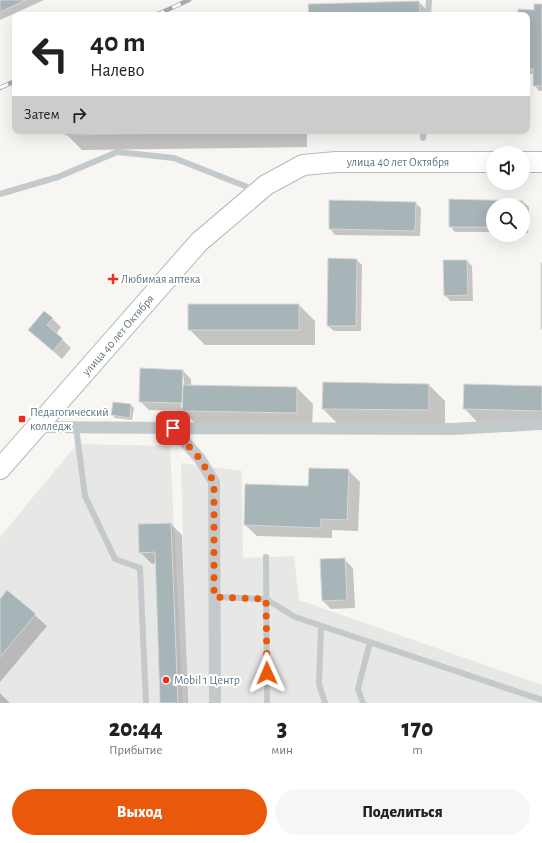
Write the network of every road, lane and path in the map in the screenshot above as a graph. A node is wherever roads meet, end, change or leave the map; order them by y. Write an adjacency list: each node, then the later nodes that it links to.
1 (429, 0): 2 (lane)
2 (428, 12)
3 (424, 134): 4 (lane)
4 (423, 138)
5 (486, 162): 8 (main road, улица 40 лет Октября)
6 (530, 162): 7 (main road)
7 (542, 162)
8 (258, 191): 9 (lane); 11 (main road, улица 40 лет Октября)
9 (0, 194)
10 (542, 424): 13 (street)
11 (37, 427): 12 (street); 14 (main road, улица 40 лет Октября)
12 (76, 427): 13 (street); 21 (lane)
13 (173, 428): 16 (street)
14 (0, 469)
15 (266, 557): 17 (lane)
16 (214, 597): 17 (lane); 22 (street)
17 (266, 599): 18 (lane); 23 (lane)
18 (321, 626): 19 (lane); 24 (lane)
19 (370, 642): 20 (lane); 25 (lane)
20 (542, 700)
21 (146, 703)
22 (215, 703)
23 (267, 703)
24 (325, 703)
25 (363, 703)

